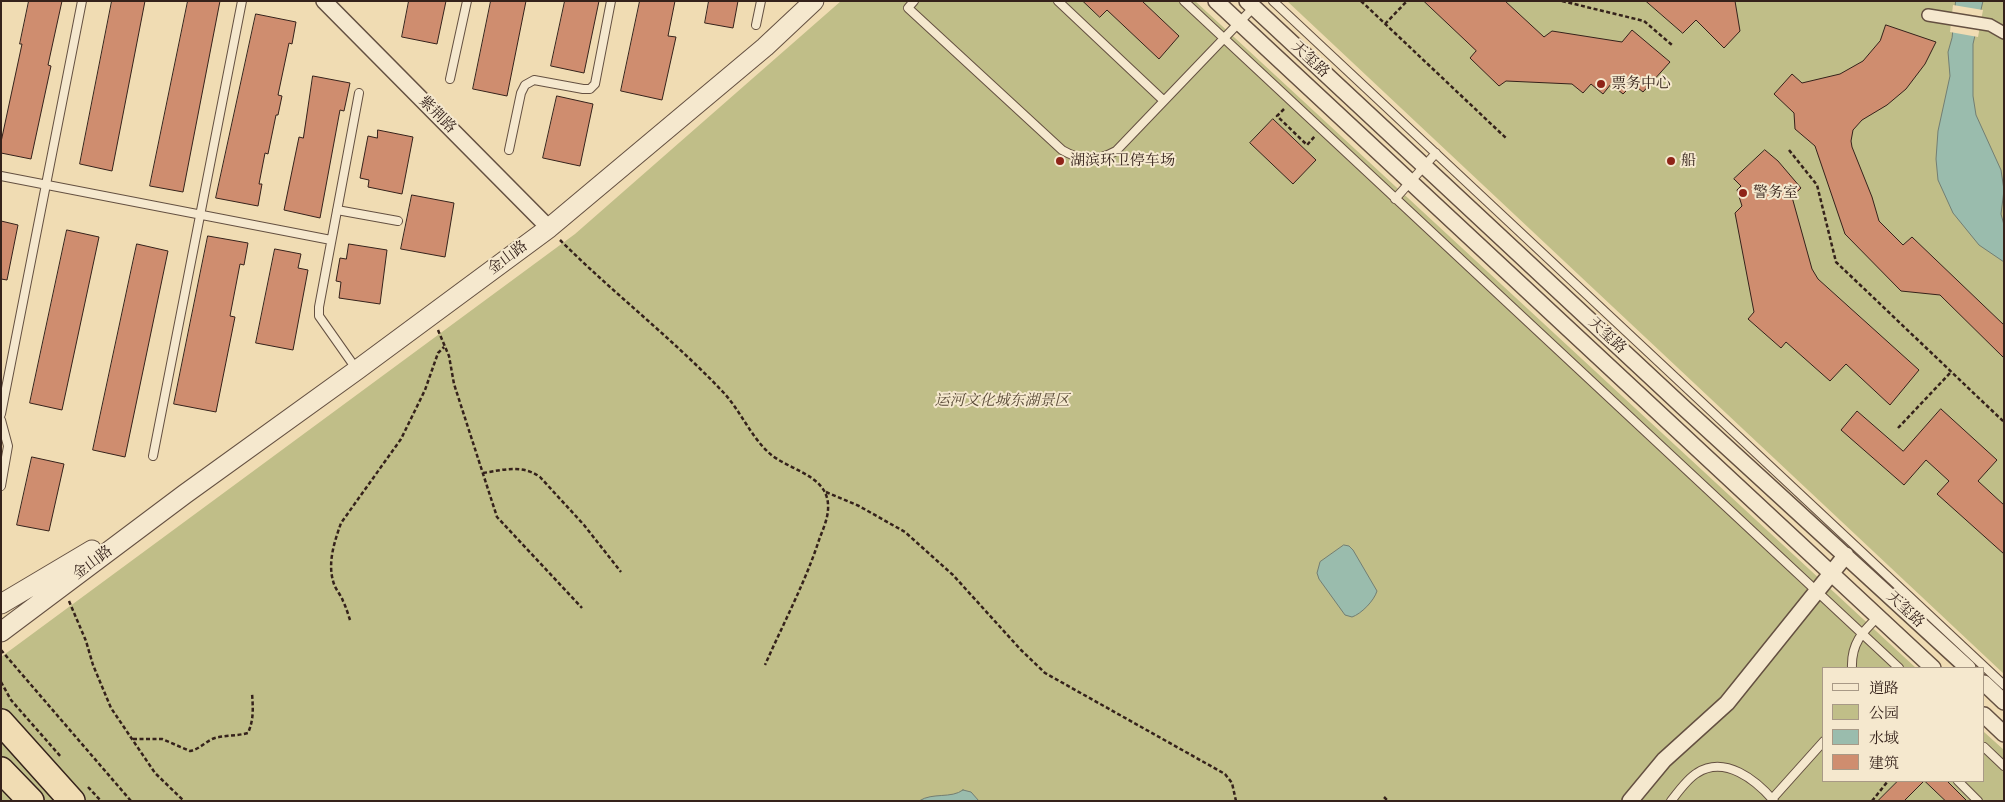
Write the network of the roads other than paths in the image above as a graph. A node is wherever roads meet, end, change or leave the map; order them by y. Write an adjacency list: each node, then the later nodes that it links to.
1 (82, 1): 27 (lane)
2 (242, 1): 30 (lane)
3 (324, 1): 32 (street, 紫荆路)
4 (467, 1): 19 (lane)
5 (611, 1): 22 (lane)
6 (761, 1): 16 (lane)
7 (814, 1): 32 (street, 金山路)
8 (914, 1): 21 (lane)
9 (1058, 1): 21 (lane)
10 (1184, 1): 18 (lane)
11 (1216, 1): 15 (street, 天玺路)
12 (1273, 1): 23 (lane)
13 (1251, 4): 15 (lane); 24 (street, 天玺路)
14 (1928, 15): 17 (street)
15 (1239, 22): 18 (lane); 26 (street, 天玺路)
16 (756, 26)
17 (2004, 33)
18 (1223, 39): 21 (lane); 28 (lane)
19 (450, 79)
20 (359, 93): 29 (lane)
21 (1163, 100)
22 (509, 150)
23 (1436, 153): 24 (lane); 52 (lane)
24 (1424, 166): 26 (lane); 40 (street, 天玺路)
25 (1, 176): 27 (lane)
26 (1410, 182): 28 (lane); 41 (street, 天玺路)
27 (46, 185): 30 (lane); 35 (lane)
28 (1395, 199): 42 (lane)
29 (337, 210): 31 (lane); 33 (lane)
30 (200, 215): 33 (lane); 37 (lane)
31 (398, 221)
32 (549, 228): 34 (street, 金山路)
33 (331, 240): 34 (lane)
34 (357, 370): 39 (street, 金山路)
35 (1, 414)
36 (1, 420): 38 (lane)
37 (153, 456)
38 (1, 486)
39 (185, 494): 43 (street, 金山路); 45 (street, 金山路)
40 (1846, 555): 41 (street); 50 (street, 天玺路)
41 (1831, 573): 42 (street); 44 (street, 天玺路)
42 (1817, 592): 46 (lane); 67 (street)
43 (1, 604)
44 (1878, 617): 46 (lane); 49 (street, 天玺路)
45 (1, 632)
46 (1861, 633): 47 (lane); 48 (lane)
47 (1852, 667)
48 (1898, 667)
49 (1932, 667)
50 (1967, 667)
51 (1985, 667): 54 (lane)
52 (1985, 667)
53 (1985, 684): 55 (street)
54 (2004, 685)
55 (2004, 702)
56 (1985, 716): 58 (street)
57 (3, 724): 64 (highway)
58 (2004, 734)
59 (1822, 743): 65 (lane)
60 (1985, 748): 61 (lane)
61 (2004, 766)
62 (1, 770): 66 (highway)
63 (1959, 782): 69 (lane)
64 (80, 794)
65 (1773, 800): 68 (lane)
66 (30, 801)
67 (1630, 801)
68 (1671, 801)
69 (1978, 801)

